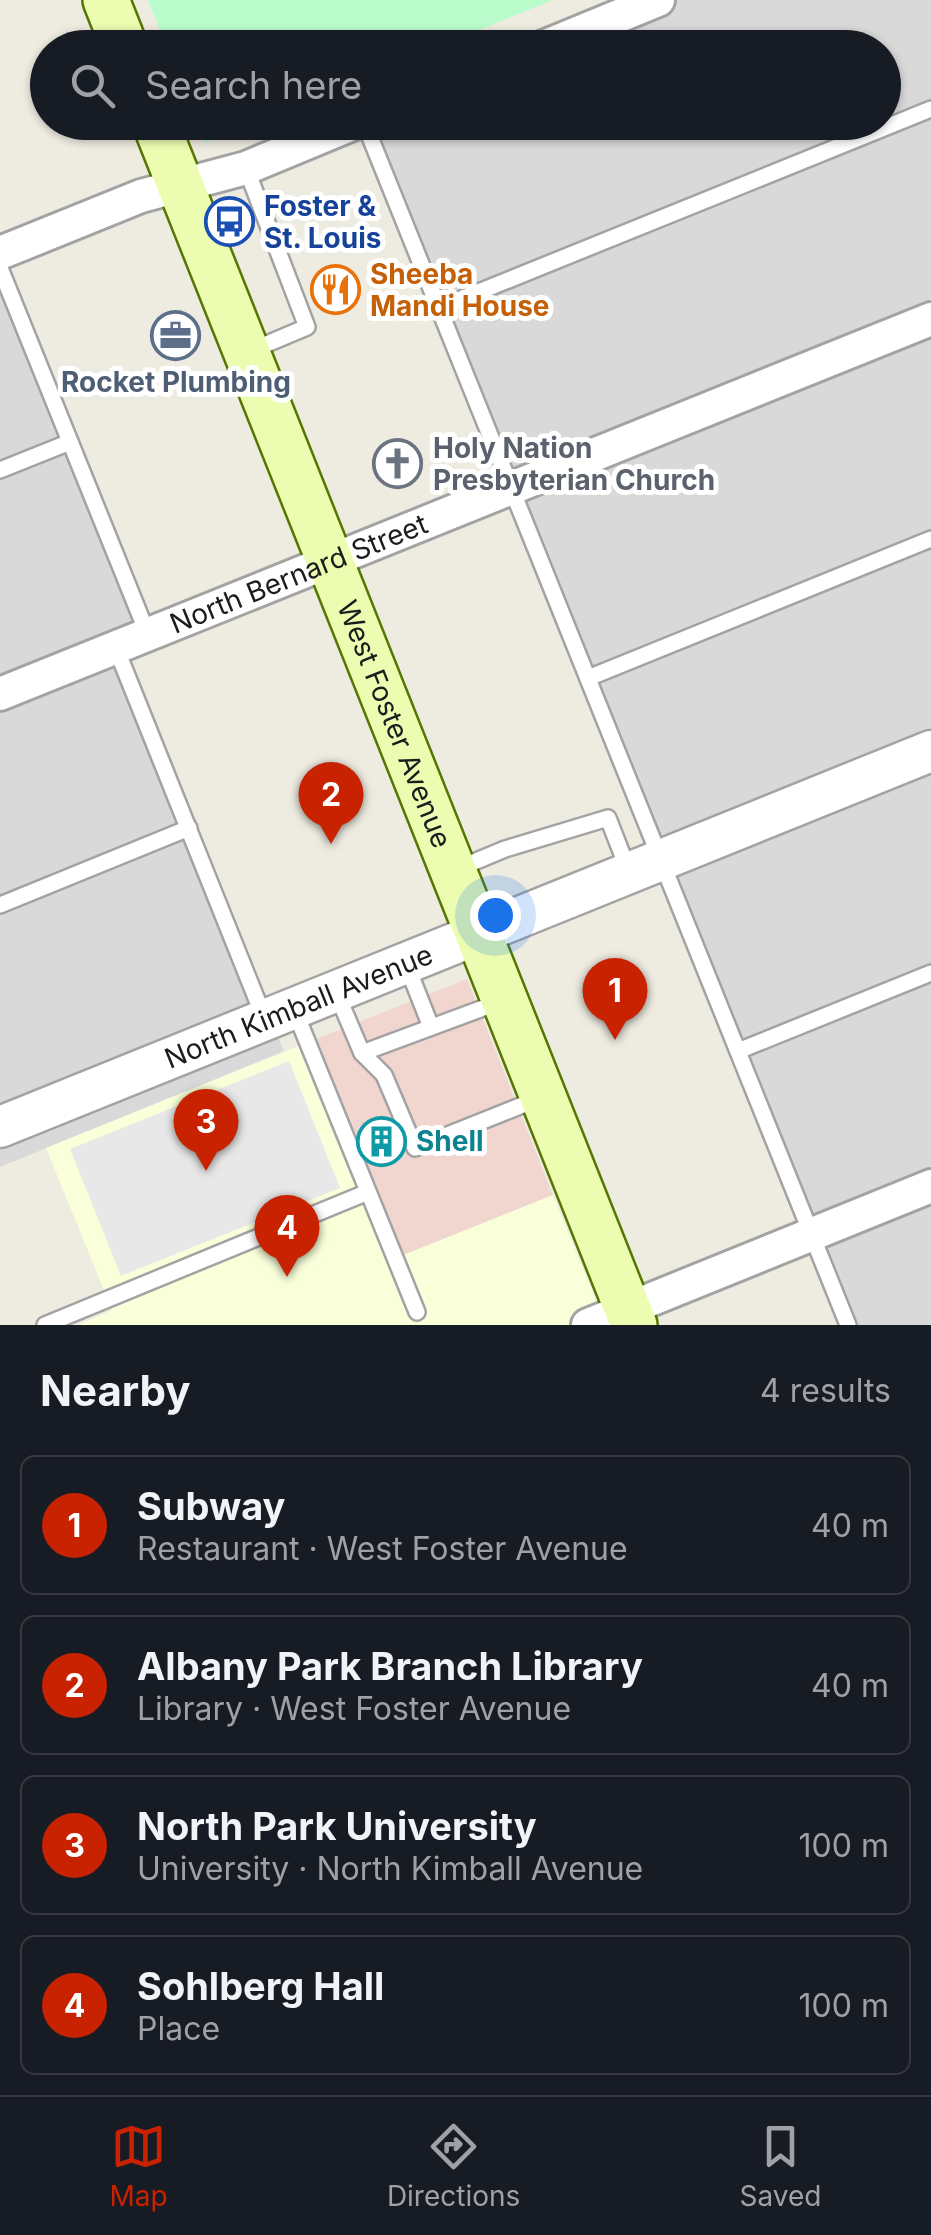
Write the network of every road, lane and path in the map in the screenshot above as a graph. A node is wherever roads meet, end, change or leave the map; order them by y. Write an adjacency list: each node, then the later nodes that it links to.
1 (106, 0): 3 (main road)
2 (658, 0): 4 (street)
3 (118, 30)
4 (586, 30)
5 (931, 110): 6 (lane)
6 (901, 122)
7 (162, 140): 12 (main road, West Foster Avenue)
8 (316, 140): 11 (street)
9 (369, 140): 15 (lane)
10 (856, 140): 15 (lane)
11 (246, 168): 12 (street); 17 (lane)
12 (180, 186): 13 (street); 17 (main road, West Foster Avenue)
13 (0, 253)
14 (0, 268): 18 (lane)
15 (439, 308): 20 (lane)
16 (931, 319): 20 (street, North Bernard Street)
17 (247, 353): 22 (main road, West Foster Avenue)
18 (70, 442): 19 (lane); 23 (lane)
19 (0, 470)
20 (512, 488): 22 (street, North Bernard Street); 25 (lane)
21 (931, 539): 25 (lane)
22 (330, 562): 23 (street, North Bernard Street); 30 (main road, West Foster Avenue)
23 (148, 635): 24 (street, North Bernard Street)
24 (116, 648): 26 (street, North Bernard Street); 28 (lane)
25 (588, 678): 29 (lane)
26 (0, 694)
27 (931, 751): 29 (street, North Kimball Avenue)
28 (189, 828): 31 (lane); 37 (lane)
29 (646, 867): 30 (lane); 32 (street, North Kimball Avenue); 39 (lane)
30 (454, 870): 32 (main road, West Foster Avenue)
31 (0, 905)
32 (479, 935): 33 (street, North Kimball Avenue); 36 (main road, West Foster Avenue)
33 (406, 964): 35 (street, North Kimball Avenue); 38 (lane)
34 (931, 973): 39 (lane)
35 (336, 992): 37 (street, North Kimball Avenue); 40 (lane)
36 (505, 999): 38 (lane); 41 (main road, West Foster Avenue)
37 (280, 1015): 42 (street, North Kimball Avenue); 44 (lane)
38 (431, 1028): 40 (lane)
39 (738, 1052): 45 (lane)
40 (362, 1053): 41 (lane)
41 (544, 1097): 47 (main road, West Foster Avenue)
42 (0, 1127)
43 (931, 1186): 45 (street)
44 (368, 1192): 46 (lane); 48 (lane)
45 (812, 1234): 47 (street); 49 (lane)
46 (417, 1312)
47 (617, 1320)
48 (45, 1325)
49 (848, 1325)

